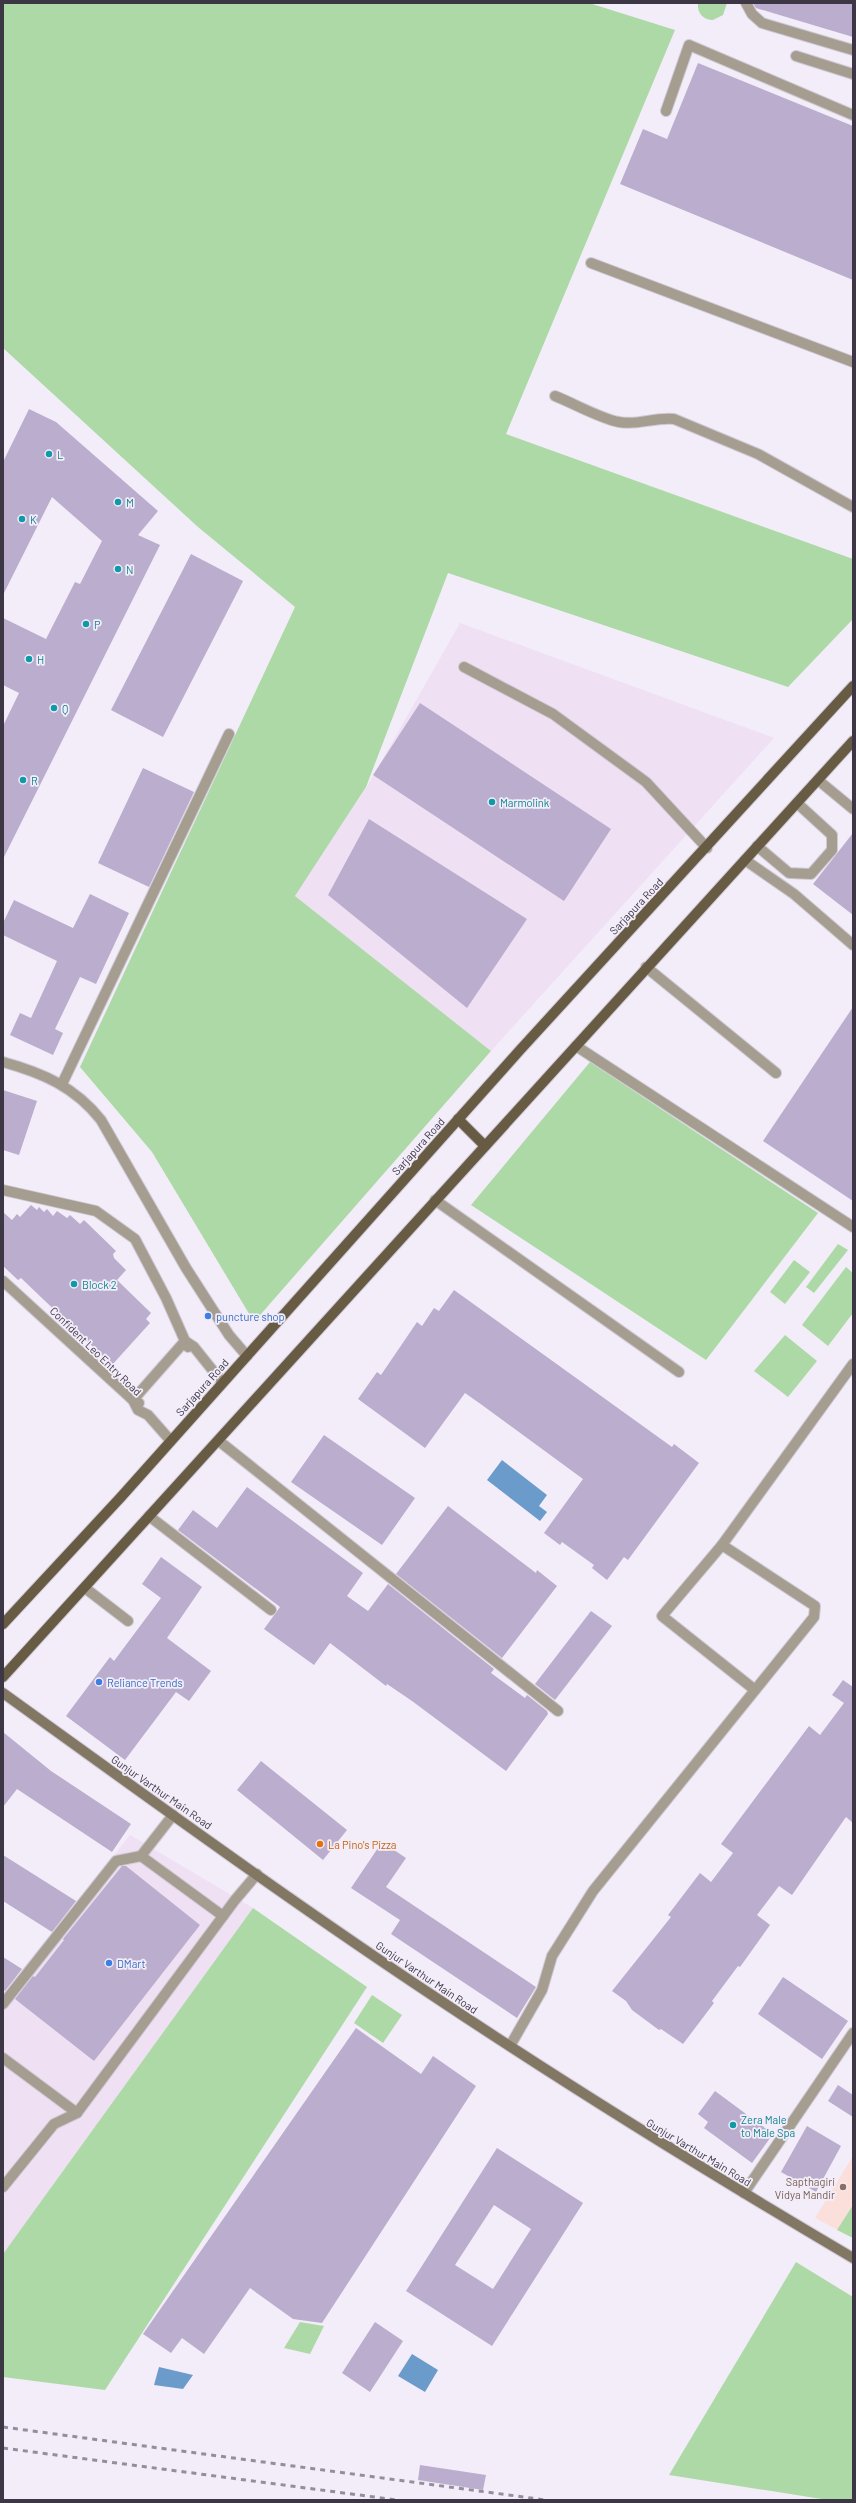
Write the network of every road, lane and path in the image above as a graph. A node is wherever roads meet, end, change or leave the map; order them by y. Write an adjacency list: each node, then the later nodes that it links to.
1 (746, 3): 2 (street)
2 (853, 50)
3 (796, 56): 4 (street)
4 (853, 74)
5 (666, 111): 6 (street)
6 (853, 115)
7 (591, 263): 8 (street)
8 (853, 362)
9 (555, 396): 10 (street)
10 (853, 507)
11 (464, 667): 19 (street)
12 (853, 686): 19 (main road, Sarjapura Road)
13 (229, 734): 26 (street)
14 (853, 741): 15 (main road)
15 (818, 780): 16 (main road); 17 (street)
16 (797, 803): 18 (main road); 18 (street)
17 (853, 809)
18 (757, 846): 20 (main road)
19 (706, 848): 27 (main road, Sarjapura Road)
20 (745, 860): 21 (street); 22 (main road)
21 (853, 945)
22 (646, 967): 23 (main road); 25 (street)
23 (576, 1046): 28 (main road); 31 (street)
24 (3, 1062): 26 (street)
25 (776, 1073)
26 (62, 1084): 34 (street)
27 (458, 1119): 28 (main road); 34 (main road, Sarjapura Road)
28 (485, 1146): 30 (main road)
29 (3, 1190): 33 (street)
30 (435, 1200): 36 (street); 40 (main road)
31 (853, 1226)
32 (3, 1280): 38 (street, Confident Leo Entry Road)
33 (185, 1341): 37 (street); 38 (street)
34 (247, 1356): 37 (main road, Sarjapura Road)
35 (853, 1364): 42 (street)
36 (679, 1372)
37 (222, 1382): 39 (main road, Sarjapura Road)
38 (133, 1400): 39 (street, Confident Leo Entry Road)
39 (170, 1440): 46 (main road, Sarjapura Road)
40 (219, 1441): 41 (main road); 50 (street)
41 (149, 1516): 43 (main road); 44 (street)
42 (722, 1545): 48 (street); 48 (street)
43 (85, 1588): 45 (street); 47 (main road)
44 (271, 1610)
45 (128, 1621)
46 (3, 1624)
47 (3, 1677)
48 (754, 1690): 57 (street)
49 (3, 1693): 51 (main road, Gunjur Varthur Main Road)
50 (558, 1711)
51 (172, 1815): 52 (street); 53 (main road, Gunjur Varthur Main Road)
52 (141, 1856): 54 (street); 55 (street)
53 (257, 1874): 54 (street); 57 (main road, Gunjur Varthur Main Road)
54 (223, 1916): 59 (street)
55 (3, 2004)
56 (853, 2033): 61 (street)
57 (510, 2046): 61 (main road, Gunjur Varthur Main Road)
58 (3, 2058): 59 (street)
59 (77, 2113): 60 (street)
60 (3, 2187)
61 (744, 2193): 62 (main road, Gunjur Varthur Main Road)
62 (853, 2258)

